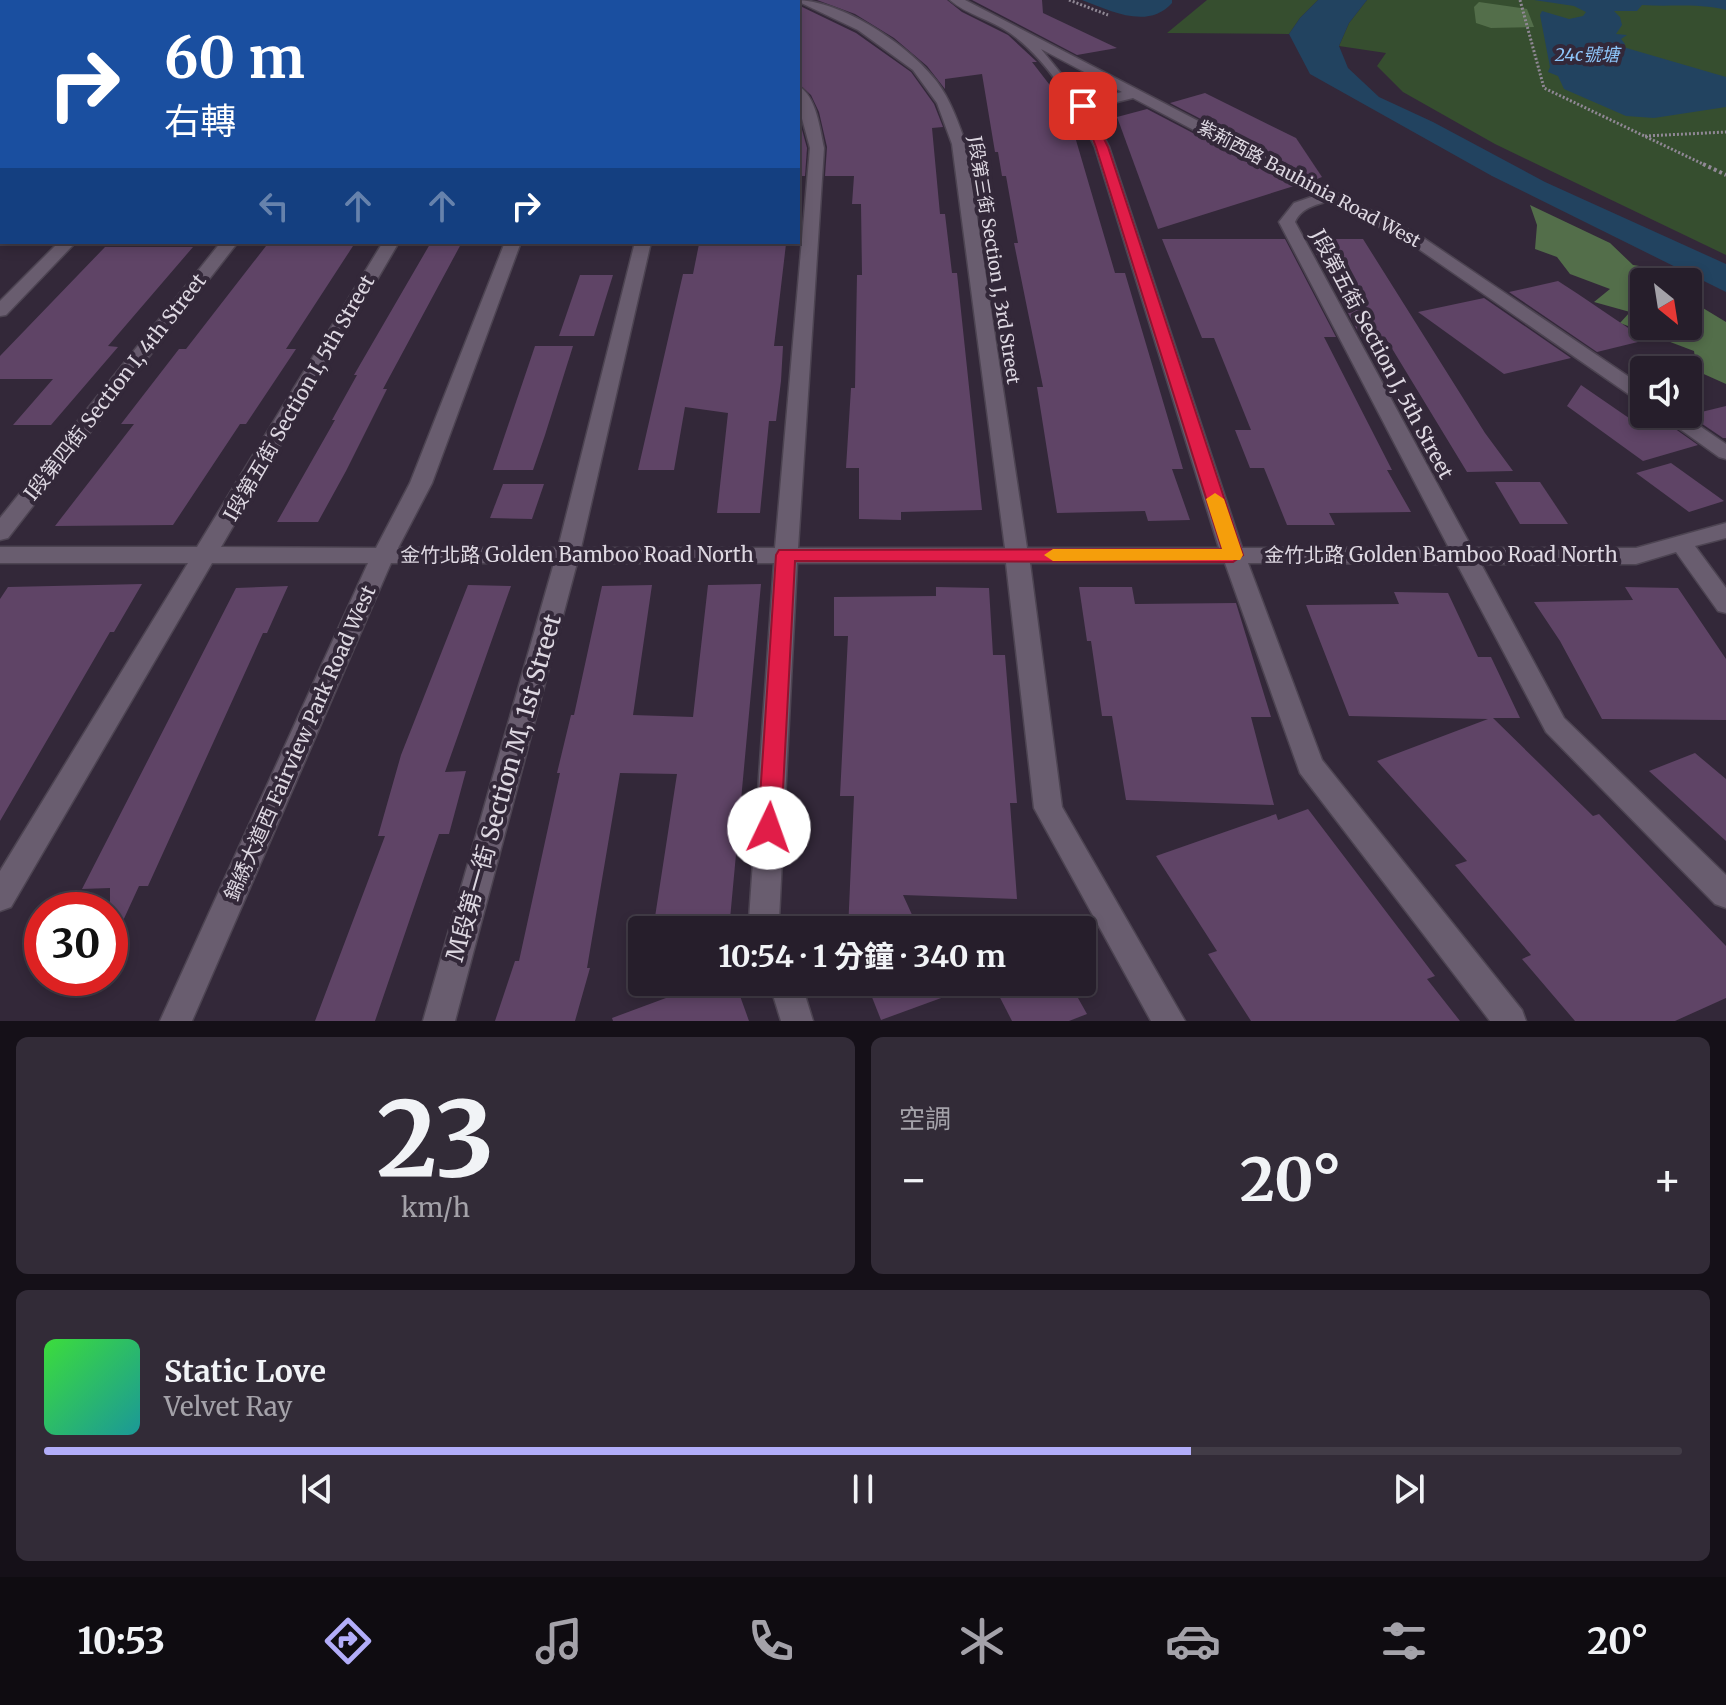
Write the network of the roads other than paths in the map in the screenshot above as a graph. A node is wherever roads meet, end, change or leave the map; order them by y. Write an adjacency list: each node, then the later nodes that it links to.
1 (801, 0): 25 (street, J段第三街 Section J, 3rd Street)
2 (956, 0): 3 (street, 紫荊西路 Bauhinia Road West)
3 (1014, 30): 4 (street, 紫荊西路 Bauhinia Road West); 6 (street)
4 (1135, 93): 6 (street); 7 (street, 紫荊西路 Bauhinia Road West)
5 (800, 94): 24 (street)
6 (1083, 106): 26 (street)
7 (1332, 195): 14 (street, 紫荊西路 Bauhinia Road West); 27 (street, J段第五街 Section J, 5th Street)
8 (66, 244): 13 (street)
9 (228, 244): 18 (street, I段第四街 Section I, 4th Street)
10 (390, 244): 20 (street, I段第五街 Section I, 5th Street)
11 (512, 244): 23 (street, 錦綉大道西 Fairview Park Road West)
12 (643, 244): 21 (street, M段第一街 Section M, 1st Street)
13 (0, 311)
14 (1630, 386)
15 (1689, 428): 16 (street)
16 (1726, 453)
17 (1726, 530): 19 (street, 金竹北路 Golden Bamboo Road North)
18 (0, 533)
19 (1681, 543): 27 (street, 金竹北路 Golden Bamboo Road North); 28 (street)
20 (207, 554): 22 (street, 金竹北路 Golden Bamboo Road North); 23 (street, 金竹北路 Golden Bamboo Road North); 30 (street, I段第五街 Section I, 5th Street)
21 (568, 554): 23 (street, 金竹北路 Golden Bamboo Road North); 24 (street, 金竹北路 Golden Bamboo Road North); 34 (street, M段第一街 Section M, 1st Street)
22 (0, 555)
23 (383, 555): 33 (street, 錦綉大道西 Fairview Park Road West)
24 (786, 555): 25 (street, 金竹北路 Golden Bamboo Road North); 31 (street)
25 (1017, 555): 26 (street, 金竹北路 Golden Bamboo Road North); 36 (street, J段第三街 Section J, 3rd Street)
26 (1233, 555): 27 (street, 金竹北路 Golden Bamboo Road North); 37 (street)
27 (1465, 555): 29 (street)
28 (1726, 605)
29 (1726, 895)
30 (0, 898)
31 (764, 916)
32 (789, 996): 35 (street)
33 (176, 1021)
34 (439, 1021)
35 (797, 1021)
36 (1169, 1021)
37 (1510, 1021)

